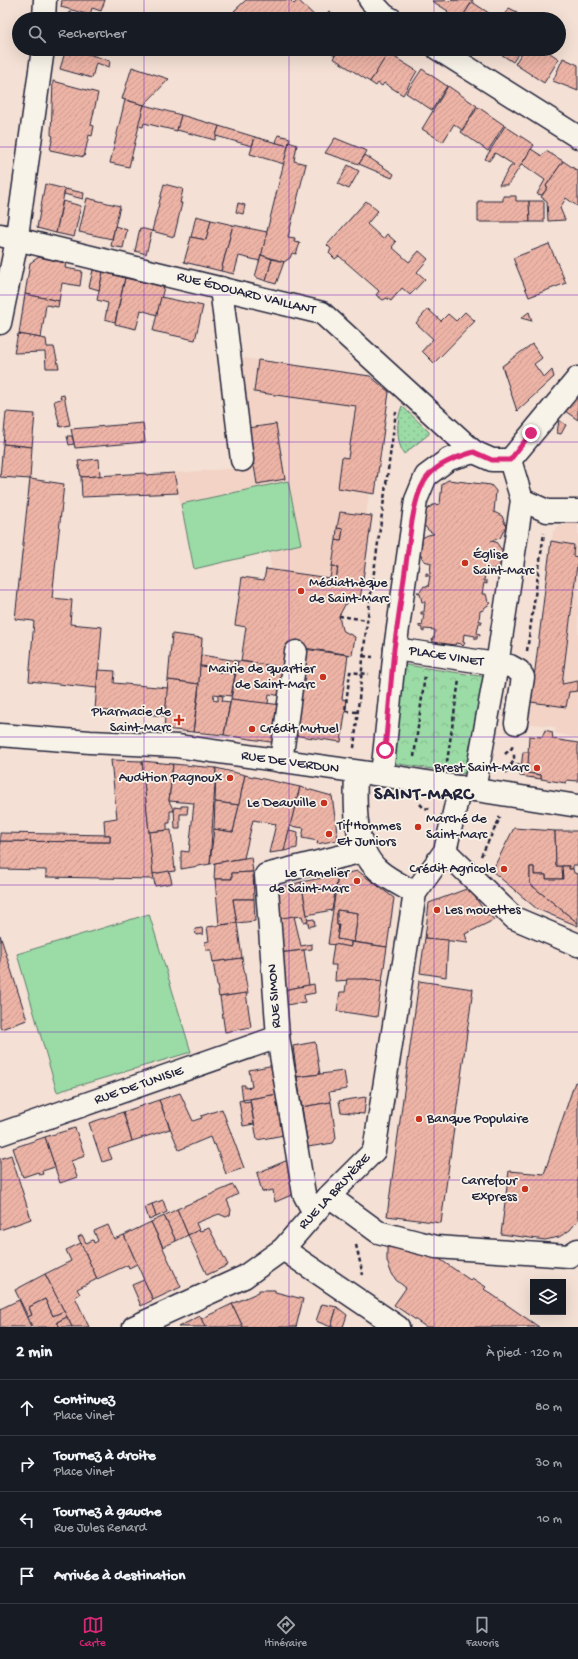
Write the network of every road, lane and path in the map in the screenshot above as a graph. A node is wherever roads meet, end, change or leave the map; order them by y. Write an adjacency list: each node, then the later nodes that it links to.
1 (45, 0): 3 (street)
2 (370, 0): 4 (street)
3 (44, 12)
4 (382, 12)
5 (42, 56): 8 (street)
6 (449, 56): 7 (street)
7 (578, 137)
8 (8, 237): 9 (street, RUE ÉDOUARD VAILLANT); 10 (street)
9 (221, 288): 12 (street, RUE ÉDOUARD VAILLANT); 14 (street)
10 (0, 322)
11 (578, 378): 15 (street)
12 (401, 384): 13 (street, RUE ÉDOUARD VAILLANT); 20 (path)
13 (474, 452): 15 (street); 21 (street, PLACE VINET)
14 (242, 460)
15 (510, 460): 16 (street, PLACE VINET)
16 (522, 500): 17 (street); 23 (street, PLACE VINET)
17 (547, 511): 18 (street); 26 (path)
18 (578, 511)
19 (339, 616): 20 (path)
20 (368, 620): 24 (path)
21 (394, 649): 23 (street, PLACE VINET); 40 (street, PLACE VINET)
22 (296, 652): 36 (street)
23 (497, 665): 26 (street); 42 (street, PLACE VINET)
24 (362, 673): 25 (path); 29 (path); 29 (path)
25 (370, 674)
26 (523, 677): 30 (street)
27 (424, 678): 32 (path)
28 (459, 684): 33 (path)
29 (357, 712): 34 (path)
30 (516, 723)
31 (0, 735): 36 (street, RUE DE VERDUN)
32 (416, 742)
33 (449, 747)
34 (354, 748)
35 (514, 754): 38 (path)
36 (281, 761): 39 (street, RUE DE VERDUN)
37 (522, 764): 38 (path)
38 (510, 765): 41 (path)
39 (356, 772): 40 (street, RUE DE VERDUN); 45 (street)
40 (382, 775): 42 (street, RUE DE VERDUN)
41 (506, 776)
42 (467, 788): 43 (street, RUE DE VERDUN); 46 (street, PLACE VINET)
43 (578, 806)
44 (500, 818): 47 (path)
45 (363, 851): 48 (street); 50 (street, RUE SIMON)
46 (445, 851): 47 (street); 48 (street)
47 (470, 876): 49 (street)
48 (415, 893): 52 (street, RUE LA BRUYÈRE)
49 (578, 945)
50 (278, 1037): 51 (street, RUE DE TUNISIE); 53 (street, RUE SIMON)
51 (0, 1134)
52 (329, 1196): 53 (street, RUE LA BRUYÈRE); 54 (street)
53 (314, 1213): 55 (street, RUE LA BRUYÈRE)
54 (352, 1214): 56 (street); 57 (path)
55 (283, 1249): 57 (street); 58 (street, RUE LA BRUYÈRE)
56 (578, 1250)
57 (371, 1309): 59 (street)
58 (134, 1327)
59 (398, 1327)

